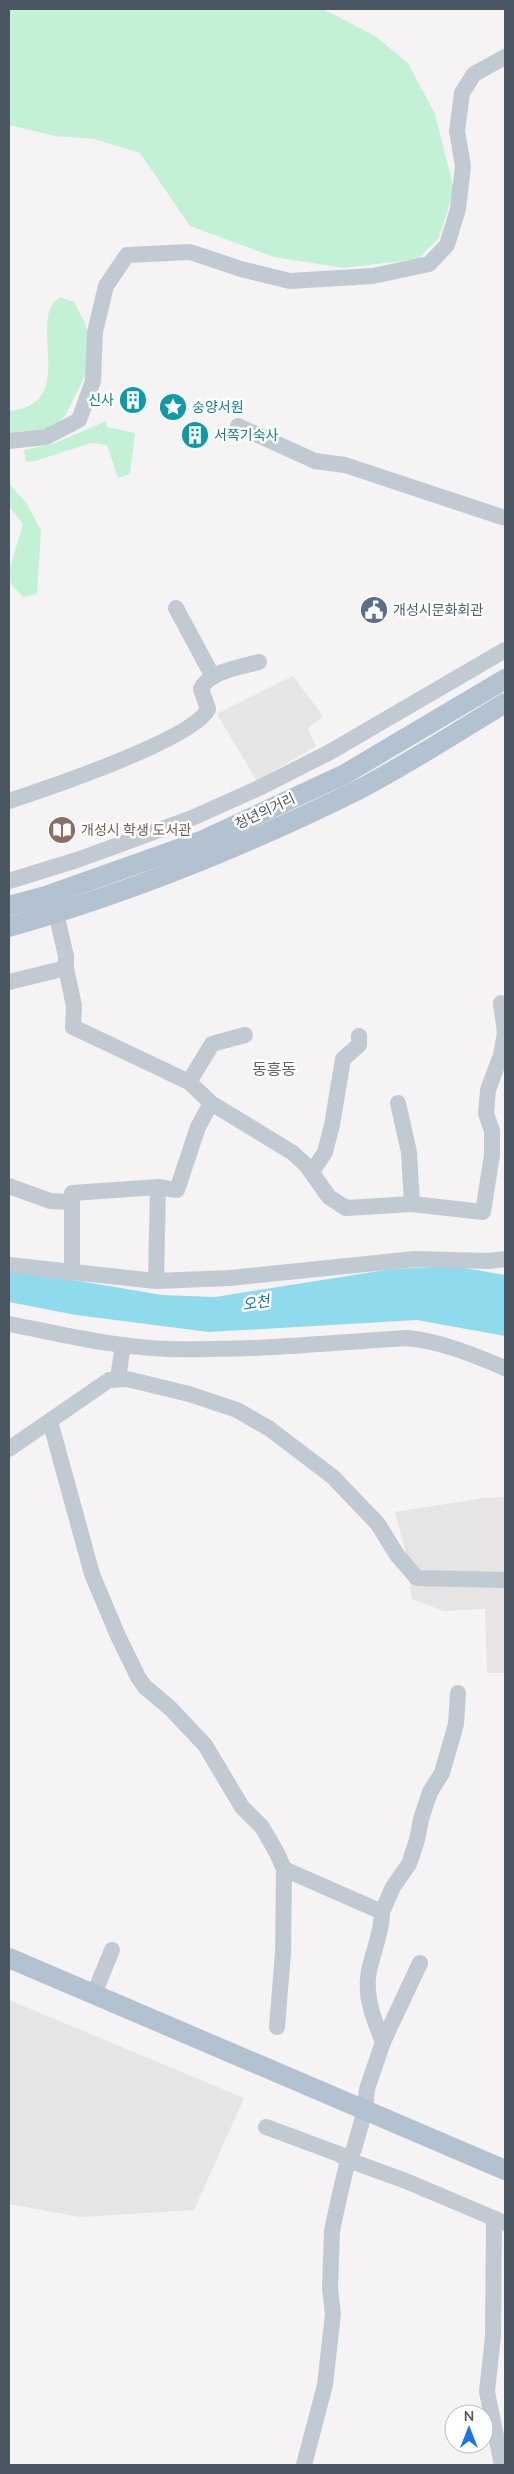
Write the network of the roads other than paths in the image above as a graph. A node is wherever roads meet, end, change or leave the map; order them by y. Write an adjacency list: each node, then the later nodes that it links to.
1 (505, 57): 3 (street)
2 (238, 426): 4 (street)
3 (9, 441)
4 (505, 518)
5 (176, 608): 8 (street)
6 (505, 650): 12 (street)
7 (259, 662): 8 (street)
8 (213, 678): 11 (street)
9 (505, 679): 13 (main road, 청년의거리)
10 (505, 703): 14 (main road, 청년의거리)
11 (9, 801)
12 (9, 881)
13 (9, 906)
14 (56, 913): 15 (main road, 청년의거리); 16 (street)
15 (9, 927)
16 (66, 968): 17 (street); 21 (street)
17 (9, 982)
18 (501, 1003): 28 (street)
19 (245, 1035): 21 (street)
20 (359, 1036): 24 (street)
21 (189, 1082): 22 (street)
22 (211, 1103): 24 (street); 26 (street)
23 (398, 1103): 28 (street)
24 (312, 1172): 28 (street)
25 (9, 1186): 27 (street)
26 (158, 1187): 27 (street); 32 (street)
27 (72, 1202): 31 (street)
28 (412, 1204)
29 (505, 1259): 32 (street)
30 (9, 1265): 31 (street)
31 (72, 1273): 32 (street)
32 (156, 1281)
33 (9, 1324): 34 (street)
34 (123, 1345): 35 (street); 36 (street)
35 (505, 1368)
36 (118, 1378): 37 (street); 39 (street)
37 (50, 1421): 38 (street); 41 (street)
38 (9, 1449)
39 (505, 1580)
40 (458, 1693): 42 (street)
41 (284, 1869): 42 (street); 47 (street)
42 (382, 1912): 48 (street)
43 (112, 1950): 46 (street)
44 (9, 1958): 46 (main road)
45 (420, 1963): 48 (street)
46 (94, 1994): 49 (main road)
47 (277, 2027)
48 (382, 2042): 49 (street)
49 (365, 2110): 51 (street); 52 (main road)
50 (266, 2127): 51 (street)
51 (348, 2160): 53 (street); 54 (street)
52 (505, 2170)
53 (500, 2221): 55 (street)
54 (304, 2465)
55 (502, 2465)

